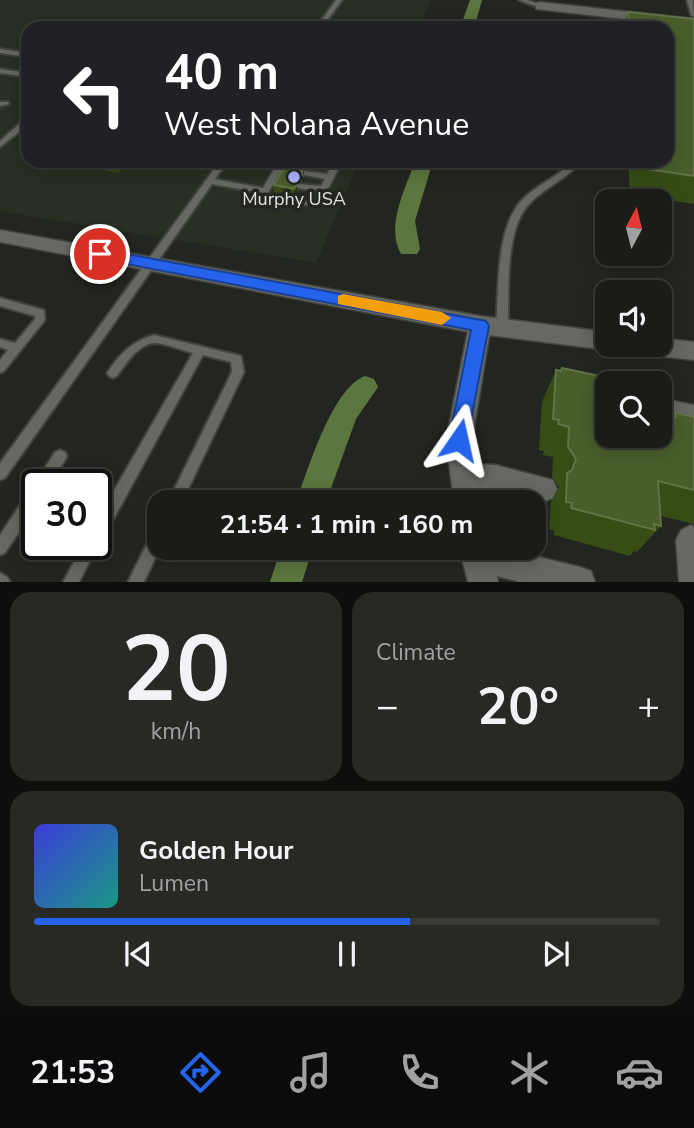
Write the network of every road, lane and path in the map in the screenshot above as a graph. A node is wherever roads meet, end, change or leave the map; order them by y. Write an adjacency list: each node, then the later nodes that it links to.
1 (339, 0): 8 (lane)
2 (522, 0): 4 (lane)
3 (690, 0): 7 (lane)
4 (540, 6): 6 (main road)
5 (603, 6): 6 (main road); 10 (main road)
6 (572, 9): 9 (lane)
7 (694, 15)
8 (324, 21)
9 (572, 21)
10 (694, 23)
11 (0, 51): 12 (lane)
12 (21, 54)
13 (0, 71): 14 (lane)
14 (21, 74)
15 (21, 127): 16 (lane)
16 (0, 145)
17 (219, 168): 23 (lane)
18 (282, 168): 26 (lane)
19 (334, 168): 22 (lane)
20 (569, 168): 30 (lane)
21 (307, 173): 22 (lane)
22 (330, 177): 25 (lane)
23 (210, 181): 26 (lane); 28 (lane)
24 (300, 186): 25 (lane)
25 (324, 189): 26 (lane)
26 (265, 191)
27 (0, 236): 28 (main road)
28 (150, 264): 30 (main road); 43 (lane)
29 (0, 302): 33 (lane)
30 (491, 327): 31 (main road); 44 (main road)
31 (595, 340)
32 (0, 343): 33 (lane)
33 (17, 348): 37 (lane)
34 (672, 349): 36 (main road)
35 (200, 350): 38 (lane); 46 (lane); 47 (lane)
36 (694, 351)
37 (0, 368)
38 (113, 373)
39 (672, 411): 40 (main road)
40 (694, 416)
41 (60, 456): 42 (lane)
42 (52, 469)
43 (0, 474)
44 (466, 489): 45 (main road)
45 (543, 489)
46 (181, 490)
47 (112, 508)
48 (21, 516): 50 (lane)
49 (691, 540): 57 (main road)
50 (0, 548)
51 (147, 559): 55 (lane)
52 (83, 560): 54 (lane)
53 (477, 562): 56 (main road)
54 (71, 582)
55 (136, 582)
56 (580, 582)
57 (694, 582)

